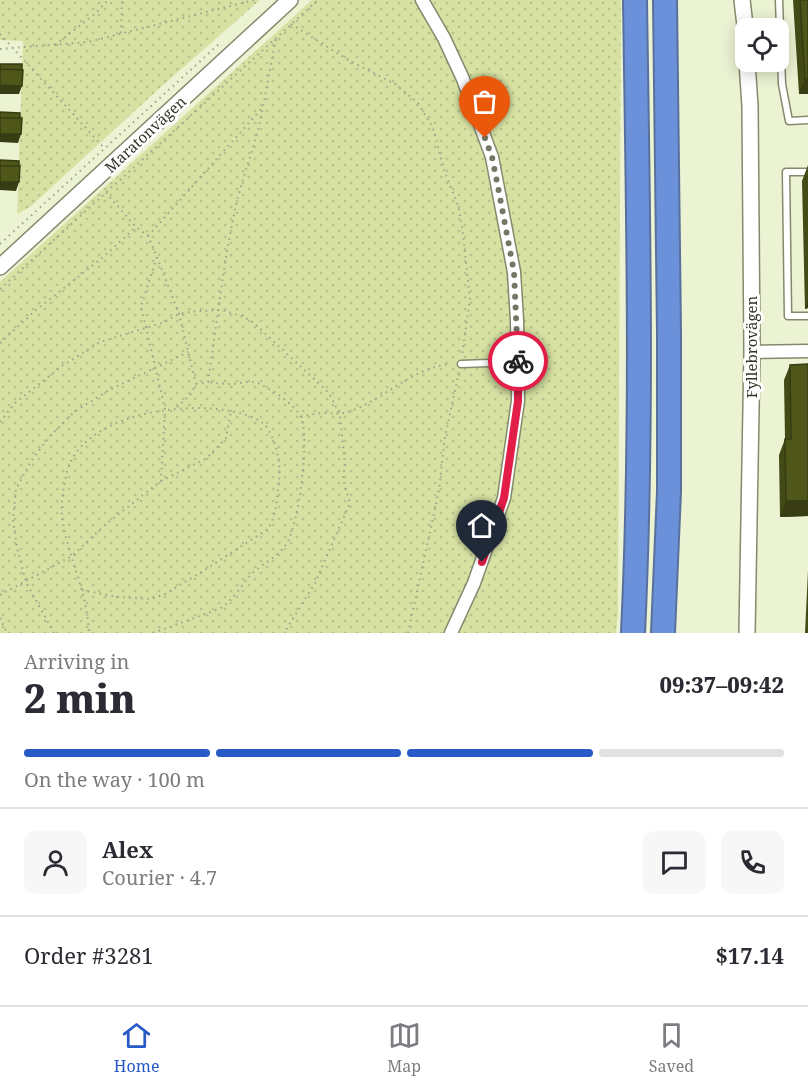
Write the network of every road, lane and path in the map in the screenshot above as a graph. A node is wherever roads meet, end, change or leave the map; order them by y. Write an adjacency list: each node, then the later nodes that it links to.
1 (108, 0): 17 (path)
2 (122, 0): 13 (path)
3 (254, 0): 13 (path)
4 (290, 0): 30 (street, Maratonvägen)
5 (318, 0): 12 (path)
6 (422, 0): 40 (street)
7 (636, 0): 64 (highway)
8 (665, 0): 65 (highway)
9 (742, 0): 11 (street)
10 (779, 0): 22 (lane)
11 (744, 18)
12 (291, 24): 16 (path); 41 (path)
13 (121, 33): 17 (path)
14 (0, 34): 19 (path)
15 (226, 38): 23 (path)
16 (276, 38): 21 (path); 25 (path)
17 (55, 45): 19 (path)
18 (0, 49): 19 (path)
19 (15, 49): 23 (path)
20 (748, 72): 39 (street, Fyllebrovägen)
21 (263, 107): 27 (path); 32 (path)
22 (808, 120)
23 (105, 149): 28 (path)
24 (808, 172): 34 (lane)
25 (106, 193): 26 (path); 31 (path)
26 (135, 227): 27 (path); 36 (path)
27 (148, 236): 29 (path)
28 (0, 244)
29 (157, 257): 33 (path); 35 (path)
30 (0, 267)
31 (0, 290)
32 (217, 310): 33 (path); 43 (path); 48 (path)
33 (179, 314): 35 (path); 38 (path)
34 (808, 316)
35 (146, 328): 42 (path); 50 (path)
36 (0, 343)
37 (808, 351): 39 (street)
38 (188, 352): 42 (path); 44 (path)
39 (752, 352): 66 (street, Fyllebrovägen)
40 (518, 362): 41 (lane); 63 (street)
41 (460, 364): 48 (path); 62 (path)
42 (156, 369): 46 (path); 53 (path)
43 (208, 382): 44 (path); 49 (path)
44 (196, 384): 45 (path)
45 (176, 408): 46 (path); 47 (path)
46 (165, 410): 51 (path); 52 (path)
47 (231, 411): 51 (path); 54 (path)
48 (340, 415): 49 (path); 61 (path)
49 (301, 417): 60 (path)
50 (0, 422)
51 (161, 481): 52 (path)
52 (72, 556): 53 (path); 54 (path)
53 (26, 582): 55 (path); 58 (path)
54 (82, 590): 59 (path)
55 (0, 595)
56 (0, 618): 57 (path)
57 (7, 633)
58 (54, 633)
59 (89, 633)
60 (153, 633)
61 (284, 633)
62 (408, 633)
63 (451, 633)
64 (633, 633)
65 (663, 633)
66 (747, 633)

